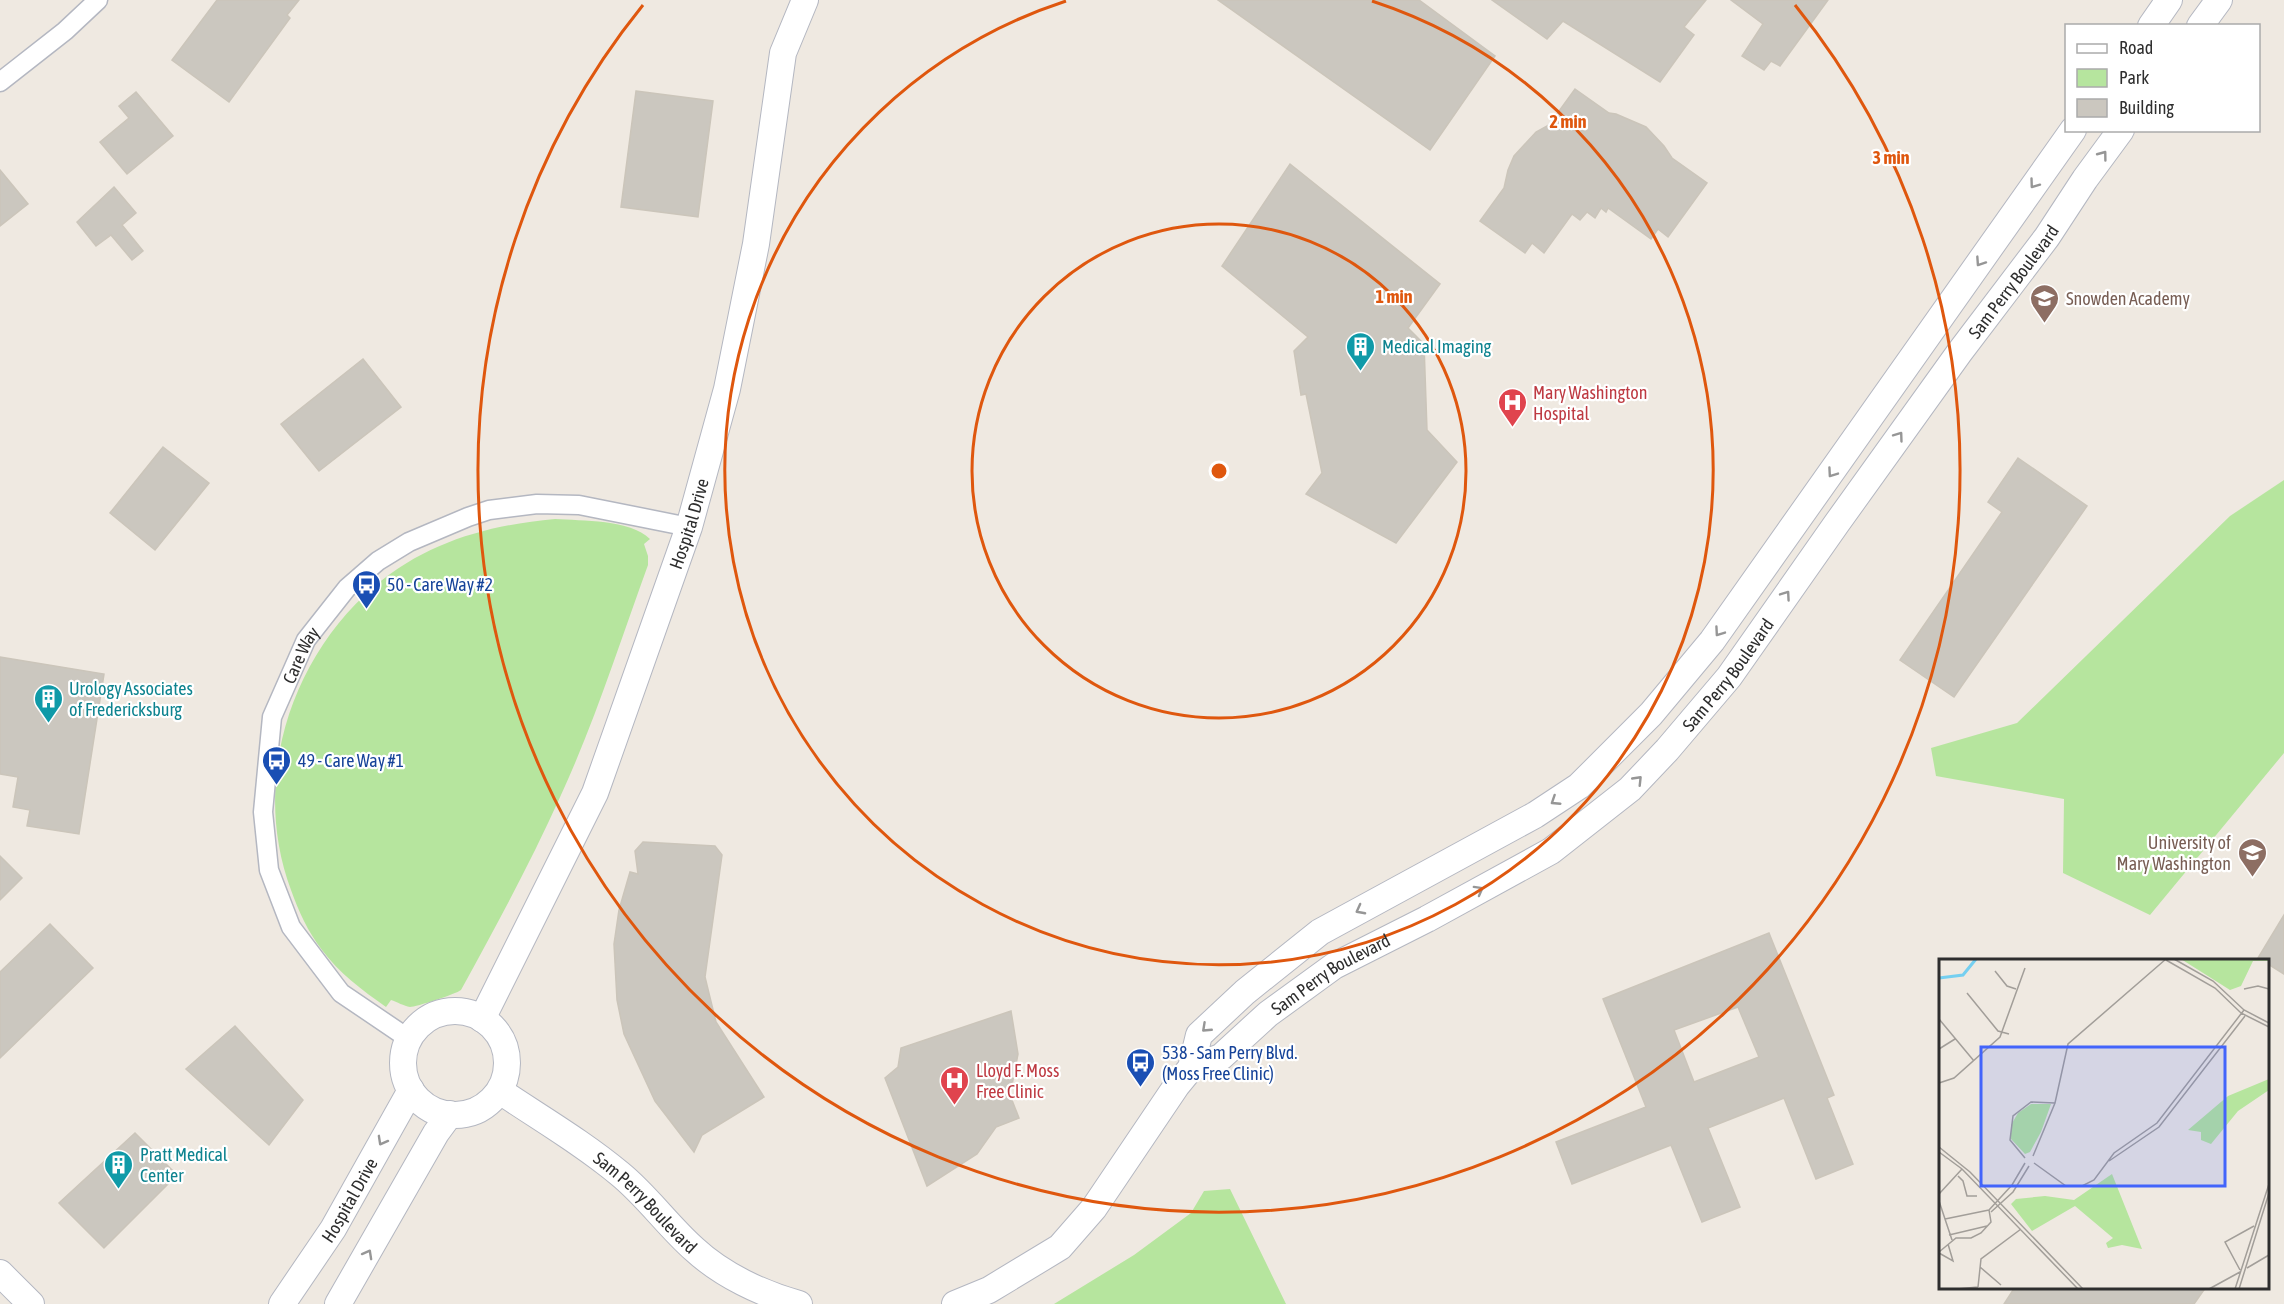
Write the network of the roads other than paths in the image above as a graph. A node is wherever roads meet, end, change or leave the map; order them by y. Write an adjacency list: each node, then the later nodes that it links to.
1 (98, 0): 7 (street)
2 (805, 0): 10 (street, Hospital Drive)
3 (2169, 0): 5 (street)
4 (2219, 0): 6 (street)
5 (2152, 24)
6 (2201, 24)
7 (0, 82)
8 (2072, 132): 13 (street, Sam Perry Boulevard, one-way to 13)
9 (2120, 132): 13 (street, Sam Perry Boulevard, one-way to 9)
10 (689, 527): 11 (street, Hospital Drive); 12 (street, Care Way)
11 (482, 1019): 12 (street); 15 (street)
12 (409, 1039): 14 (street)
13 (1191, 1068): 22 (street, Sam Perry Boulevard)
14 (411, 1090): 16 (street); 19 (street, Hospital Drive, one-way to 19)
15 (500, 1091): 16 (street); 21 (street, Sam Perry Boulevard)
16 (450, 1114): 20 (street, one-way to 16)
17 (0, 1273): 18 (street)
18 (31, 1304)
19 (282, 1304)
20 (338, 1304)
21 (799, 1304)
22 (955, 1304)

